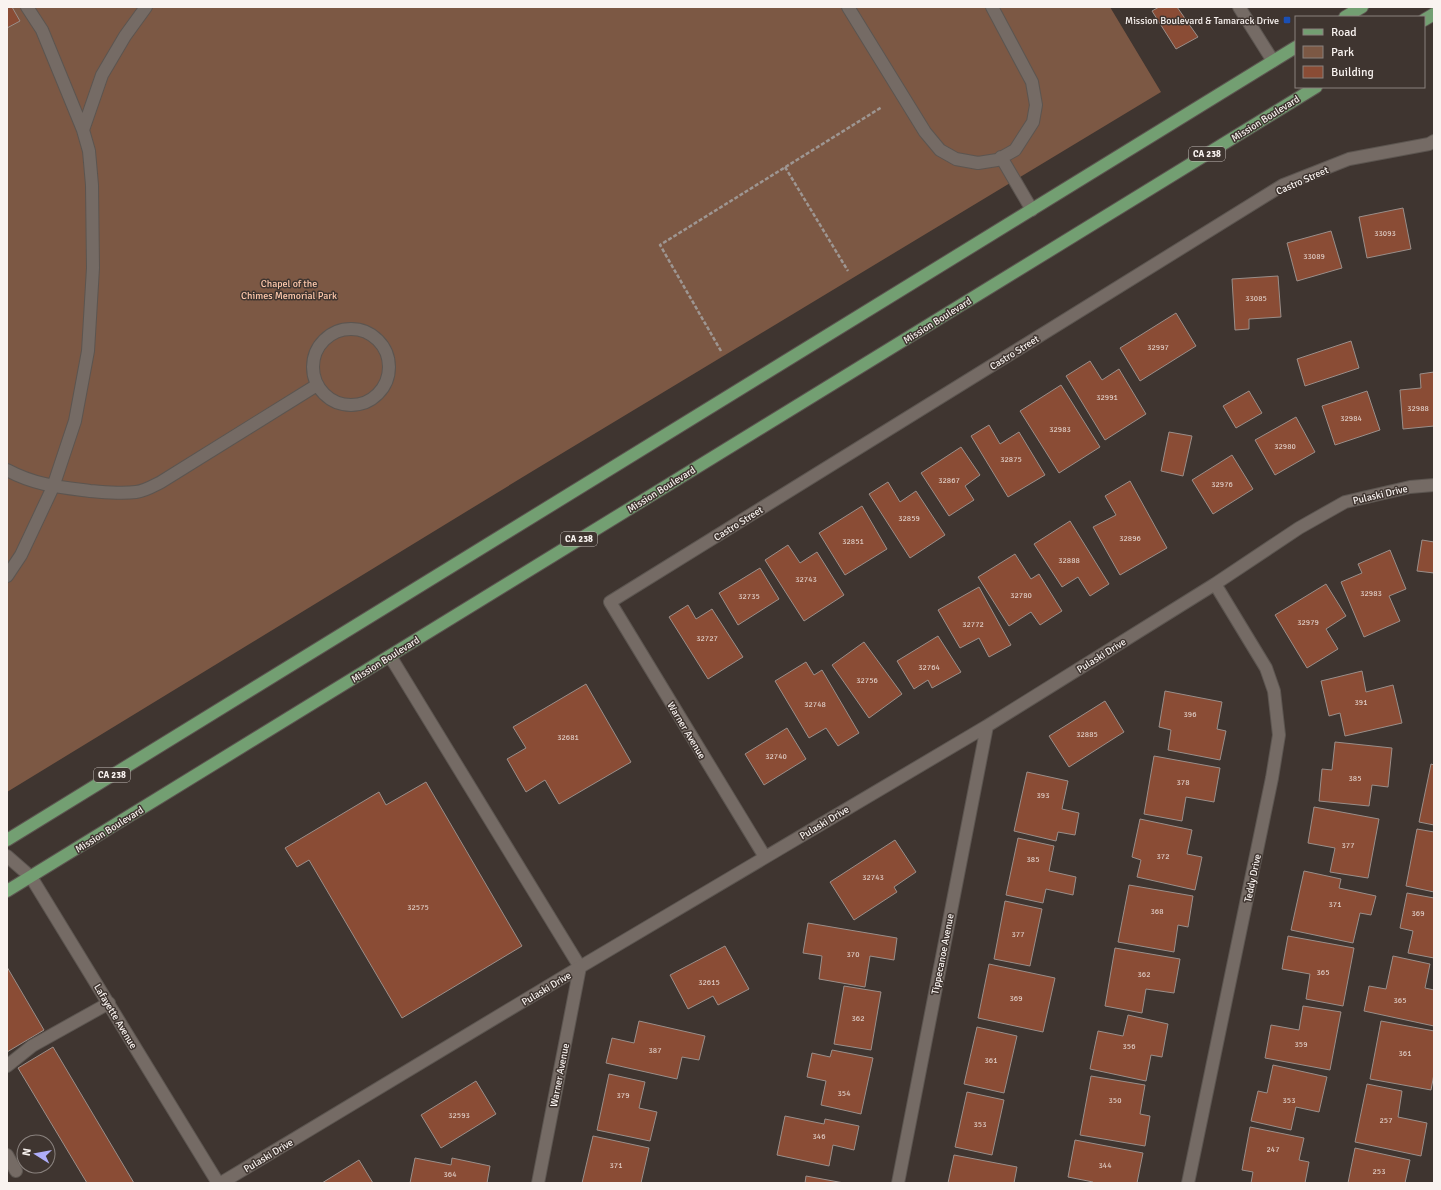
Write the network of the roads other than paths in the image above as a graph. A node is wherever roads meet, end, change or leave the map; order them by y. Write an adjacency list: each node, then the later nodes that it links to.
1 (27, 7): 13 (street)
2 (146, 7): 13 (street)
3 (848, 7): 15 (street)
4 (992, 7): 15 (street)
5 (1240, 7): 11 (street)
6 (1362, 7): 7 (main road)
7 (1346, 13)
8 (1434, 14): 9 (main road)
9 (1425, 19)
10 (1295, 48): 11 (main road, CA 238)
11 (1273, 61): 16 (main road, CA 238)
12 (1314, 88): 24 (main road, Mission Boulevard / CA 238)
13 (83, 130): 20 (street)
14 (1434, 141): 23 (street, Castro Street)
15 (1002, 157): 16 (street)
16 (1032, 210): 26 (main road, CA 238)
17 (317, 385): 17 (street); 20 (street)
18 (7, 470): 20 (street)
19 (1434, 485): 22 (street, Pulaski Drive)
20 (53, 487): 21 (street)
21 (7, 576)
22 (1215, 584): 25 (street, Pulaski Drive); 40 (street, Teddy Drive)
23 (610, 602): 28 (street, Warner Avenue)
24 (390, 656): 29 (main road, Mission Boulevard / CA 238); 31 (street)
25 (987, 726): 28 (street, Pulaski Drive); 39 (street, Tippecanoe Avenue)
26 (7, 840)
27 (7, 856): 29 (street, Lafayette Avenue)
28 (765, 857): 31 (street, Pulaski Drive)
29 (31, 877): 30 (main road, Mission Boulevard / CA 238); 32 (street, Lafayette Avenue)
30 (7, 891)
31 (580, 967): 37 (street, Pulaski Drive); 38 (street, Warner Avenue)
32 (109, 1003): 33 (street); 36 (street, Lafayette Avenue)
33 (7, 1066)
34 (7, 1155): 35 (street)
35 (16, 1171)
36 (218, 1183)
37 (222, 1183)
38 (538, 1183)
39 (898, 1183)
40 (1188, 1183)

